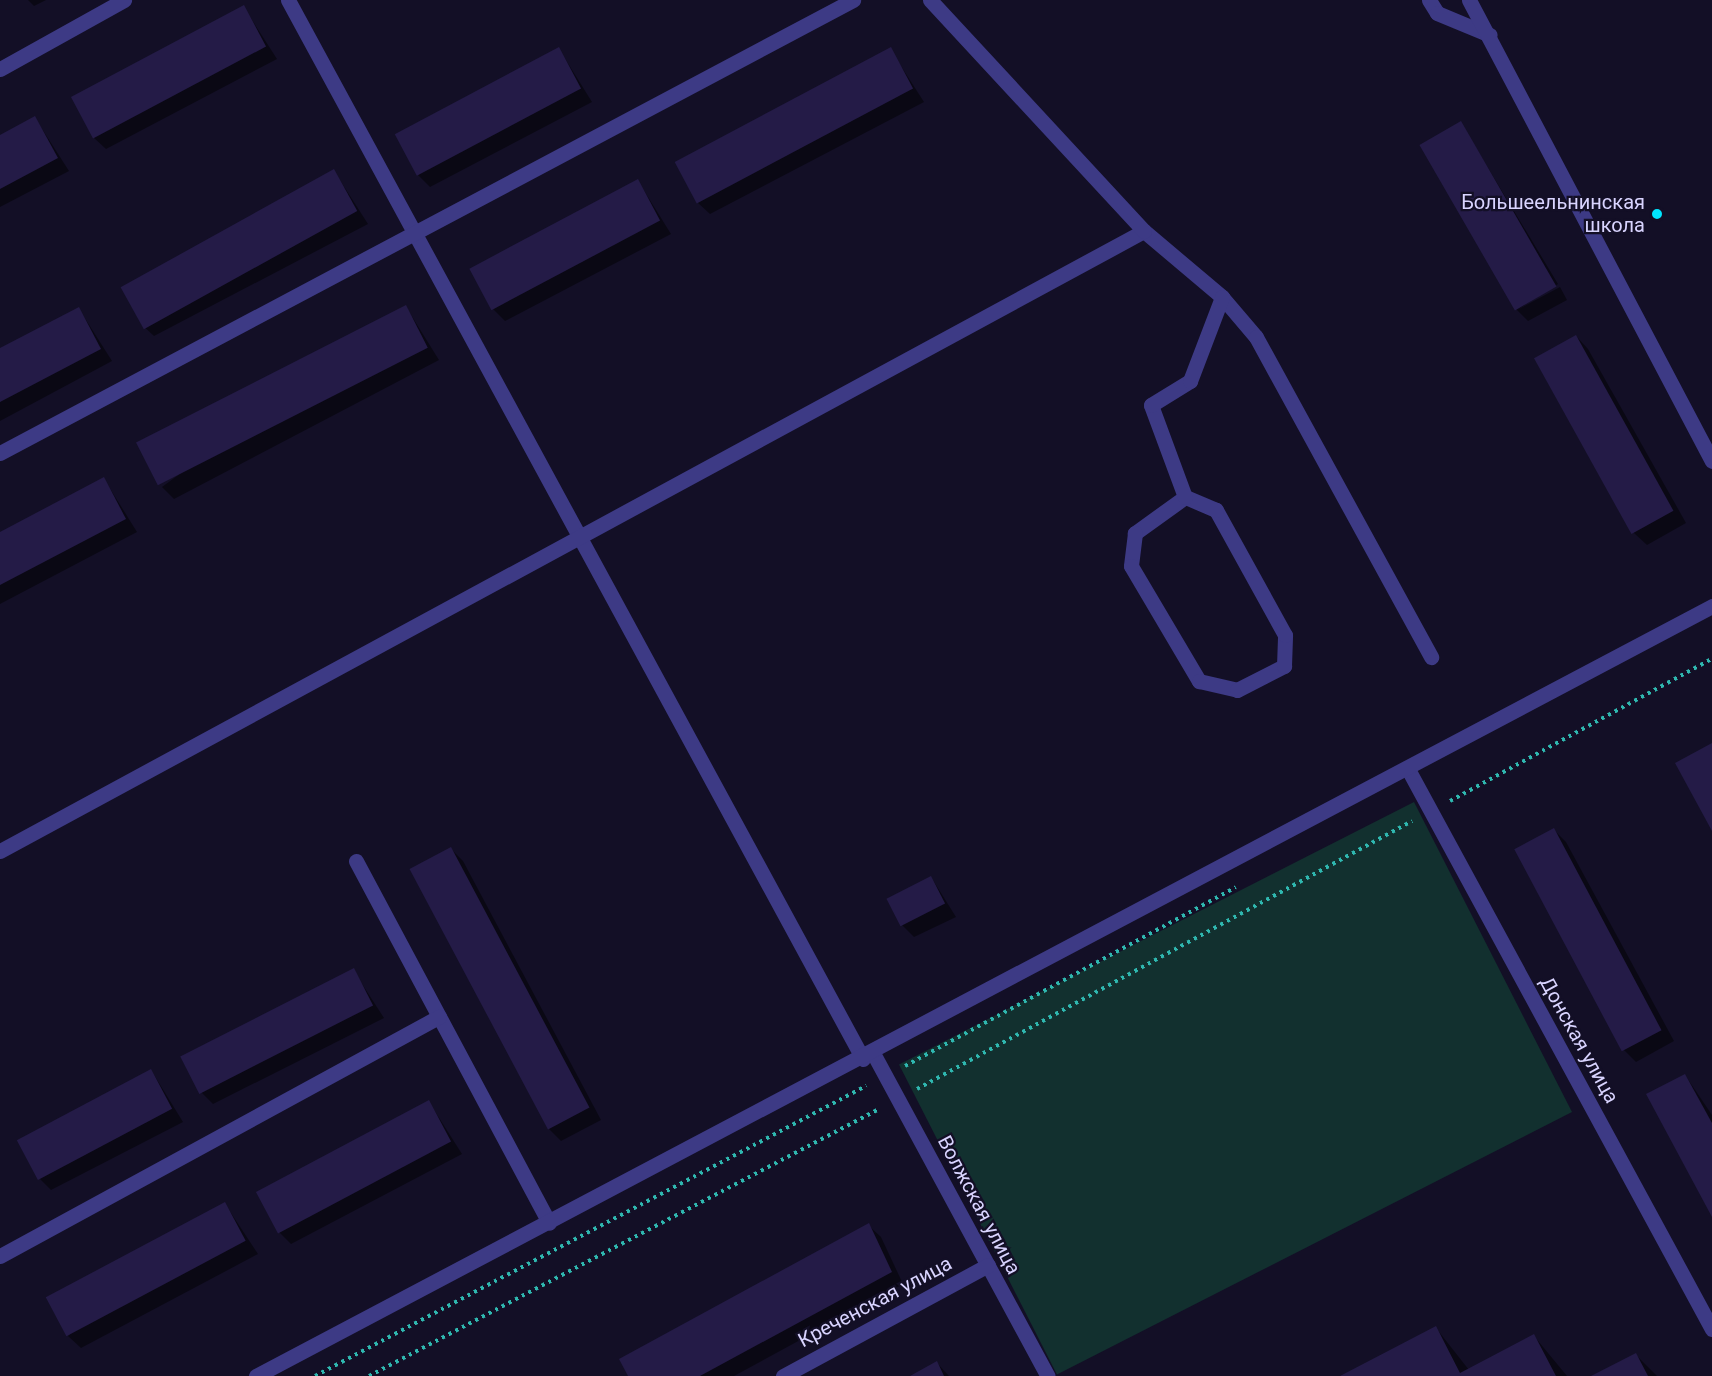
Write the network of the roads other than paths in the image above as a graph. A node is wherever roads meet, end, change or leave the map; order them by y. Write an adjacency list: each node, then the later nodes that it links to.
1 (124, 0): 8 (street)
2 (288, 0): 10 (street, Волжская улица)
3 (853, 0): 10 (street)
4 (930, 0): 9 (street)
5 (1430, 0): 7 (street)
6 (1469, 0): 7 (street)
7 (1490, 35): 13 (street)
8 (0, 69)
9 (1144, 231): 11 (street); 15 (street)
10 (413, 234): 12 (street); 15 (street, Волжская улица)
11 (1222, 297): 14 (street); 17 (street)
12 (0, 453)
13 (1712, 461)
14 (1185, 497): 14 (street)
15 (584, 539): 19 (street); 22 (street, Волжская улица)
16 (1712, 606): 18 (street)
17 (1431, 657)
18 (1408, 771): 22 (street); 26 (street, Донская улица)
19 (0, 851)
20 (356, 861): 21 (street)
21 (439, 1017): 23 (street); 24 (street)
22 (868, 1056): 23 (street); 25 (street, Волжская улица)
23 (549, 1223): 27 (street)
24 (0, 1256)
25 (988, 1265): 28 (street, Креченская улица); 29 (street, Волжская улица)
26 (1712, 1329)
27 (256, 1376)
28 (783, 1376)
29 (1048, 1376)

